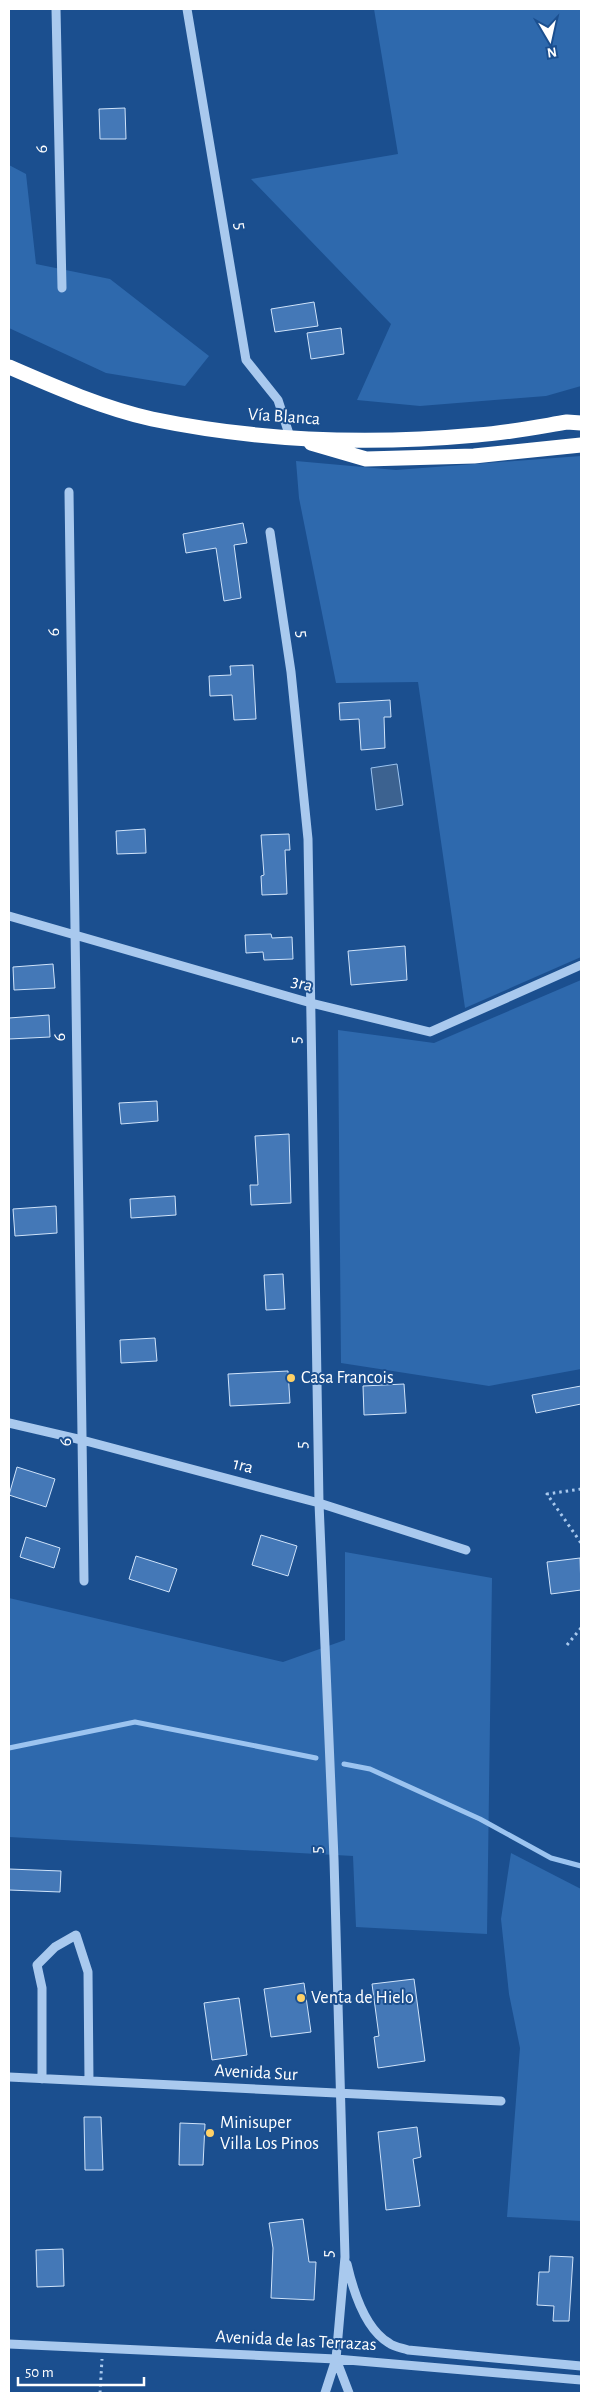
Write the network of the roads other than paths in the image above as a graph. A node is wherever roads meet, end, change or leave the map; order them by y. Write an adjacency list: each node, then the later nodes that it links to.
1 (56, 9): 3 (street, 6)
2 (187, 9): 7 (street, 5)
3 (62, 288)
4 (9, 367): 7 (highway, Vía Blanca)
5 (581, 415): 6 (highway, Vía Blanca)
6 (574, 423): 7 (highway, Vía Blanca)
7 (290, 438): 8 (highway)
8 (581, 445)
9 (69, 492): 12 (street, 6)
10 (270, 532): 14 (street, 5)
11 (9, 916): 12 (street, 3ra)
12 (75, 934): 14 (street, 3ra); 16 (street, 6)
13 (581, 965): 14 (street, 3ra)
14 (311, 1004): 17 (street, 5)
15 (9, 1423): 16 (street, 1ra)
16 (82, 1440): 17 (street, 1ra); 19 (street, 6)
17 (319, 1503): 18 (street, 1ra); 23 (street, 5)
18 (466, 1550)
19 (84, 1581)
20 (9, 2077): 21 (street, Avenida Sur)
21 (42, 2079): 22 (street, Avenida Sur); 22 (street)
22 (89, 2081): 23 (street, Avenida Sur)
23 (338, 2093): 24 (street, Avenida Sur); 25 (street, 5)
24 (502, 2101)
25 (344, 2257): 27 (street, 5); 28 (street, Avenida de las Terrazas)
26 (9, 2344): 27 (street, Avenida de las Terrazas)
27 (336, 2359): 29 (street, Avenida de las Terrazas); 30 (street, 5); 31 (street, 5)
28 (581, 2366)
29 (581, 2380)
30 (324, 2393)
31 (349, 2393)

